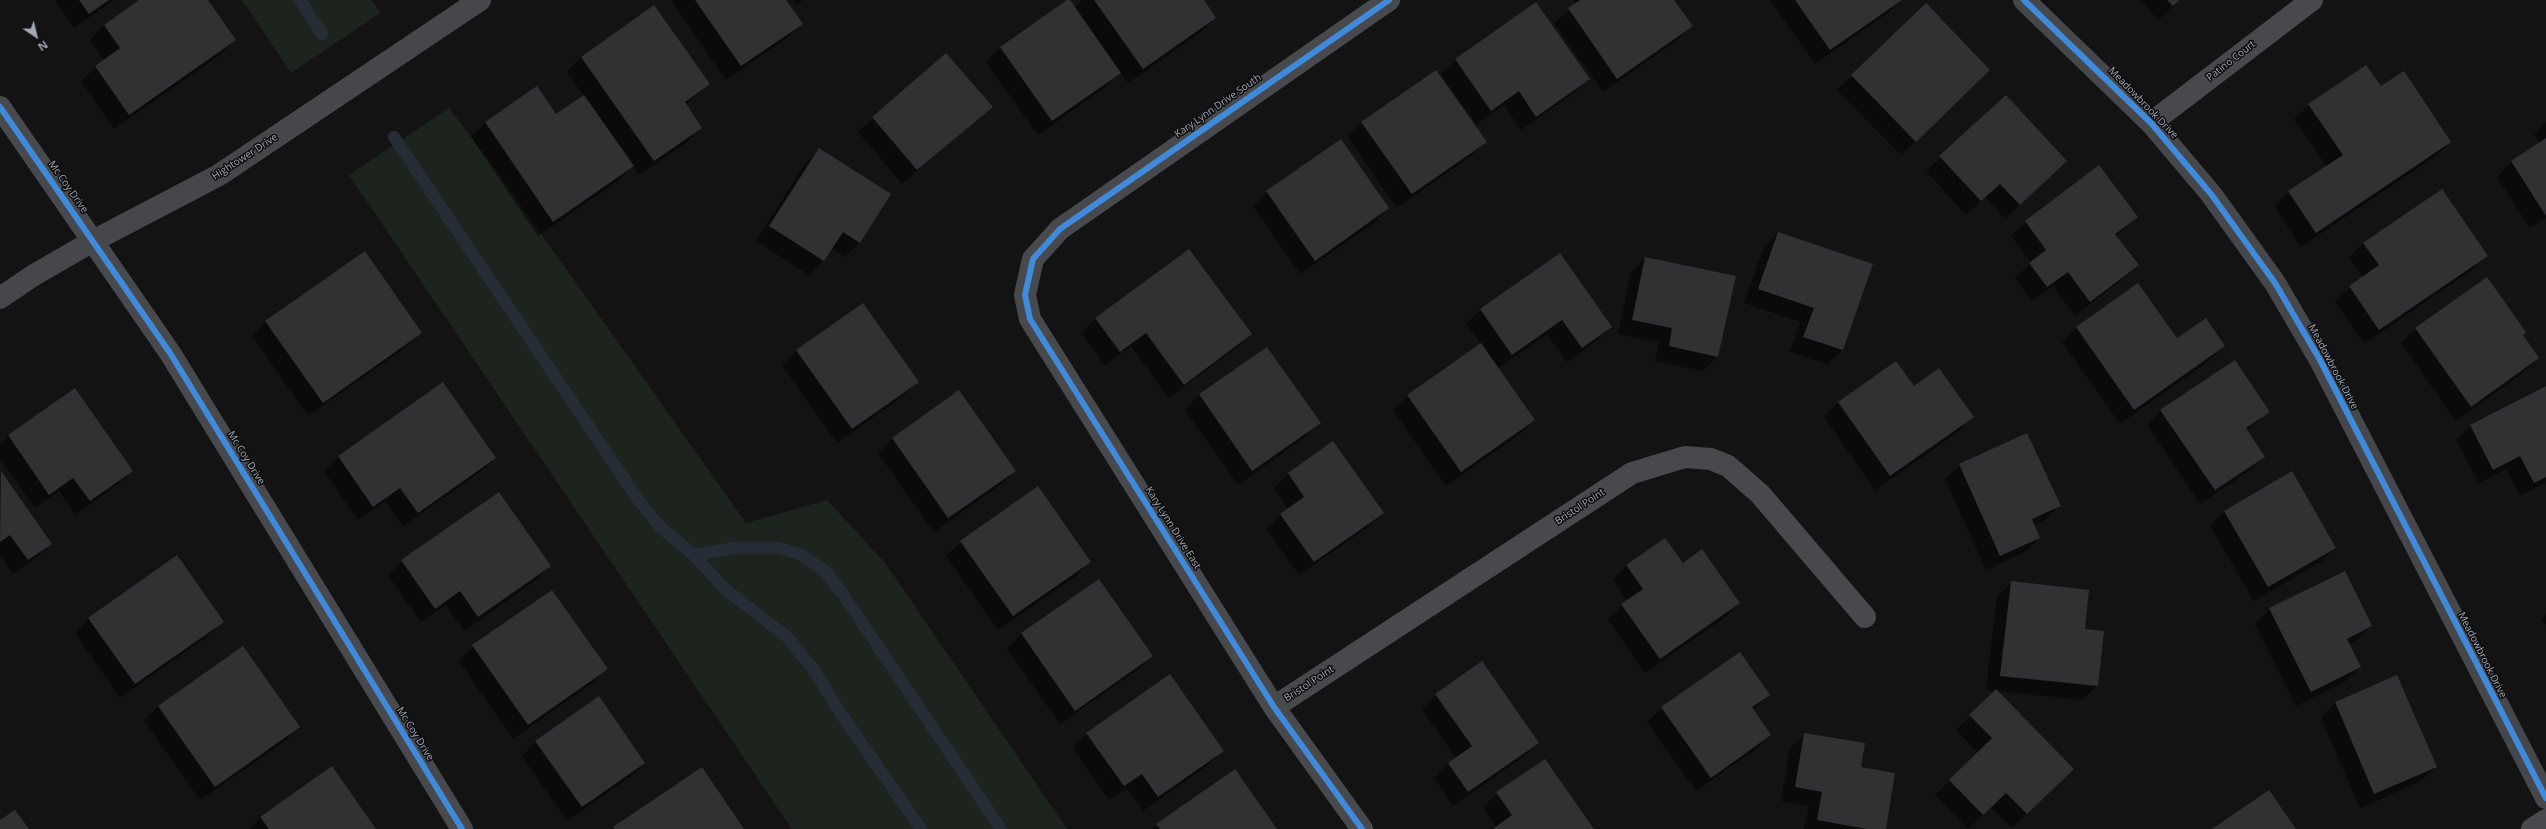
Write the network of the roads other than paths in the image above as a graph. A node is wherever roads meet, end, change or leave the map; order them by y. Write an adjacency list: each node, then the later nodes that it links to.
1 (480, 0): 8 (street, Hightower Drive)
2 (1389, 0): 7 (street, Kary Lynn Drive South)
3 (2024, 0): 6 (street, Meadowbrook Drive)
4 (2312, 0): 6 (street, Patino Court)
5 (0, 106): 8 (street, Mc Coy Drive)
6 (2151, 123): 12 (street, Meadowbrook Drive)
7 (1060, 229): 11 (street, Kary Lynn Drive East)
8 (94, 241): 9 (street, Hightower Drive); 14 (street, Mc Coy Drive)
9 (0, 298)
10 (1865, 617): 11 (street, Bristol Point)
11 (1274, 707): 15 (street, Kary Lynn Drive East)
12 (2546, 798)
13 (2546, 820): 16 (street)
14 (462, 829)
15 (1362, 829)
16 (2532, 829)

